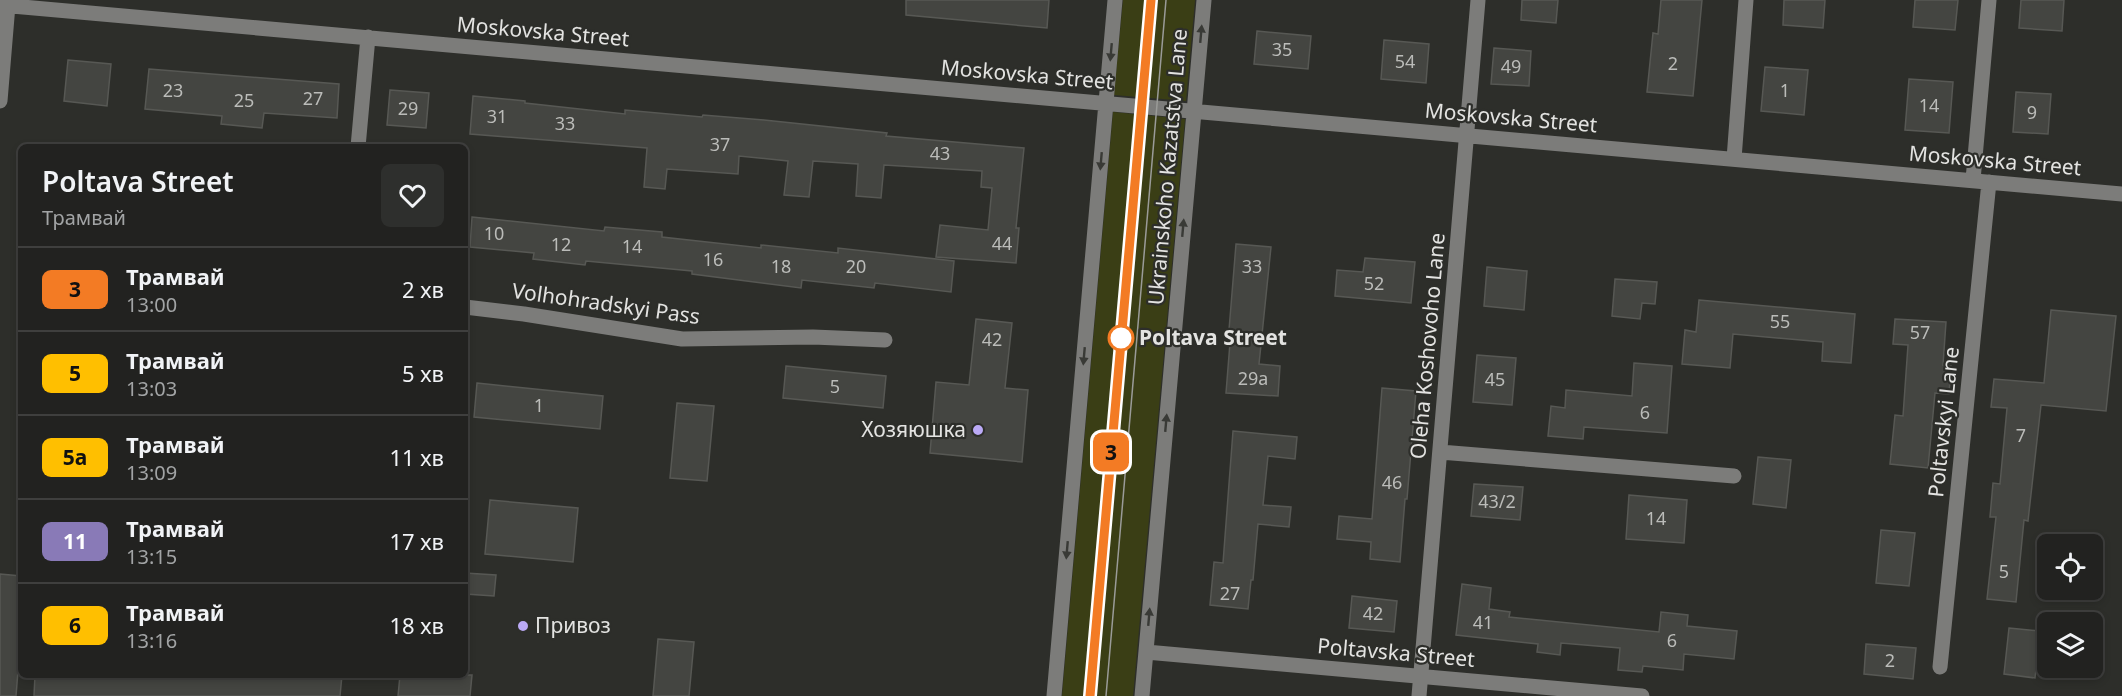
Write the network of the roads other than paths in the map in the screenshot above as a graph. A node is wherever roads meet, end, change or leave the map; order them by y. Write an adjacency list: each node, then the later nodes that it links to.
1 (1115, 0): 9 (street, one-way to 9)
2 (1203, 0): 10 (street, Ukrainskoho Kazatstva Lane, one-way to 2)
3 (1478, 0): 11 (street, Oleha Koshovoho Lane)
4 (1746, 0): 13 (street)
5 (1989, 0): 14 (street, Poltavskyi Lane)
6 (4, 5): 7 (street, Moskovska Street); 8 (street)
7 (368, 37): 9 (street, Moskovska Street); 12 (street)
8 (0, 101)
9 (1106, 103): 10 (street, Moskovska Street); 23 (street, one-way to 23)
10 (1194, 111): 11 (street, Moskovska Street); 20 (street, Ukrainskoho Kazatstva Lane, one-way to 10)
11 (1467, 135): 13 (street, Moskovska Street); 18 (street, Oleha Koshovoho Lane)
12 (358, 144)
13 (1734, 159): 14 (street, Moskovska Street)
14 (1981, 181): 15 (street, Moskovska Street); 21 (street, Poltavskyi Lane)
15 (2122, 194)
16 (468, 308): 17 (street, Volhohradskyi Pass)
17 (885, 340)
18 (1440, 452): 19 (street); 22 (street, Oleha Koshovoho Lane)
19 (1734, 476)
20 (1146, 652): 22 (street, Poltavska Street); 24 (street, Ukrainskoho Kazatstva Lane)
21 (1940, 667)
22 (1421, 676): 25 (street, Oleha Koshovoho Lane); 26 (street, Poltavska Street)
23 (1054, 696)
24 (1142, 696)
25 (1419, 696)
26 (1642, 696)

